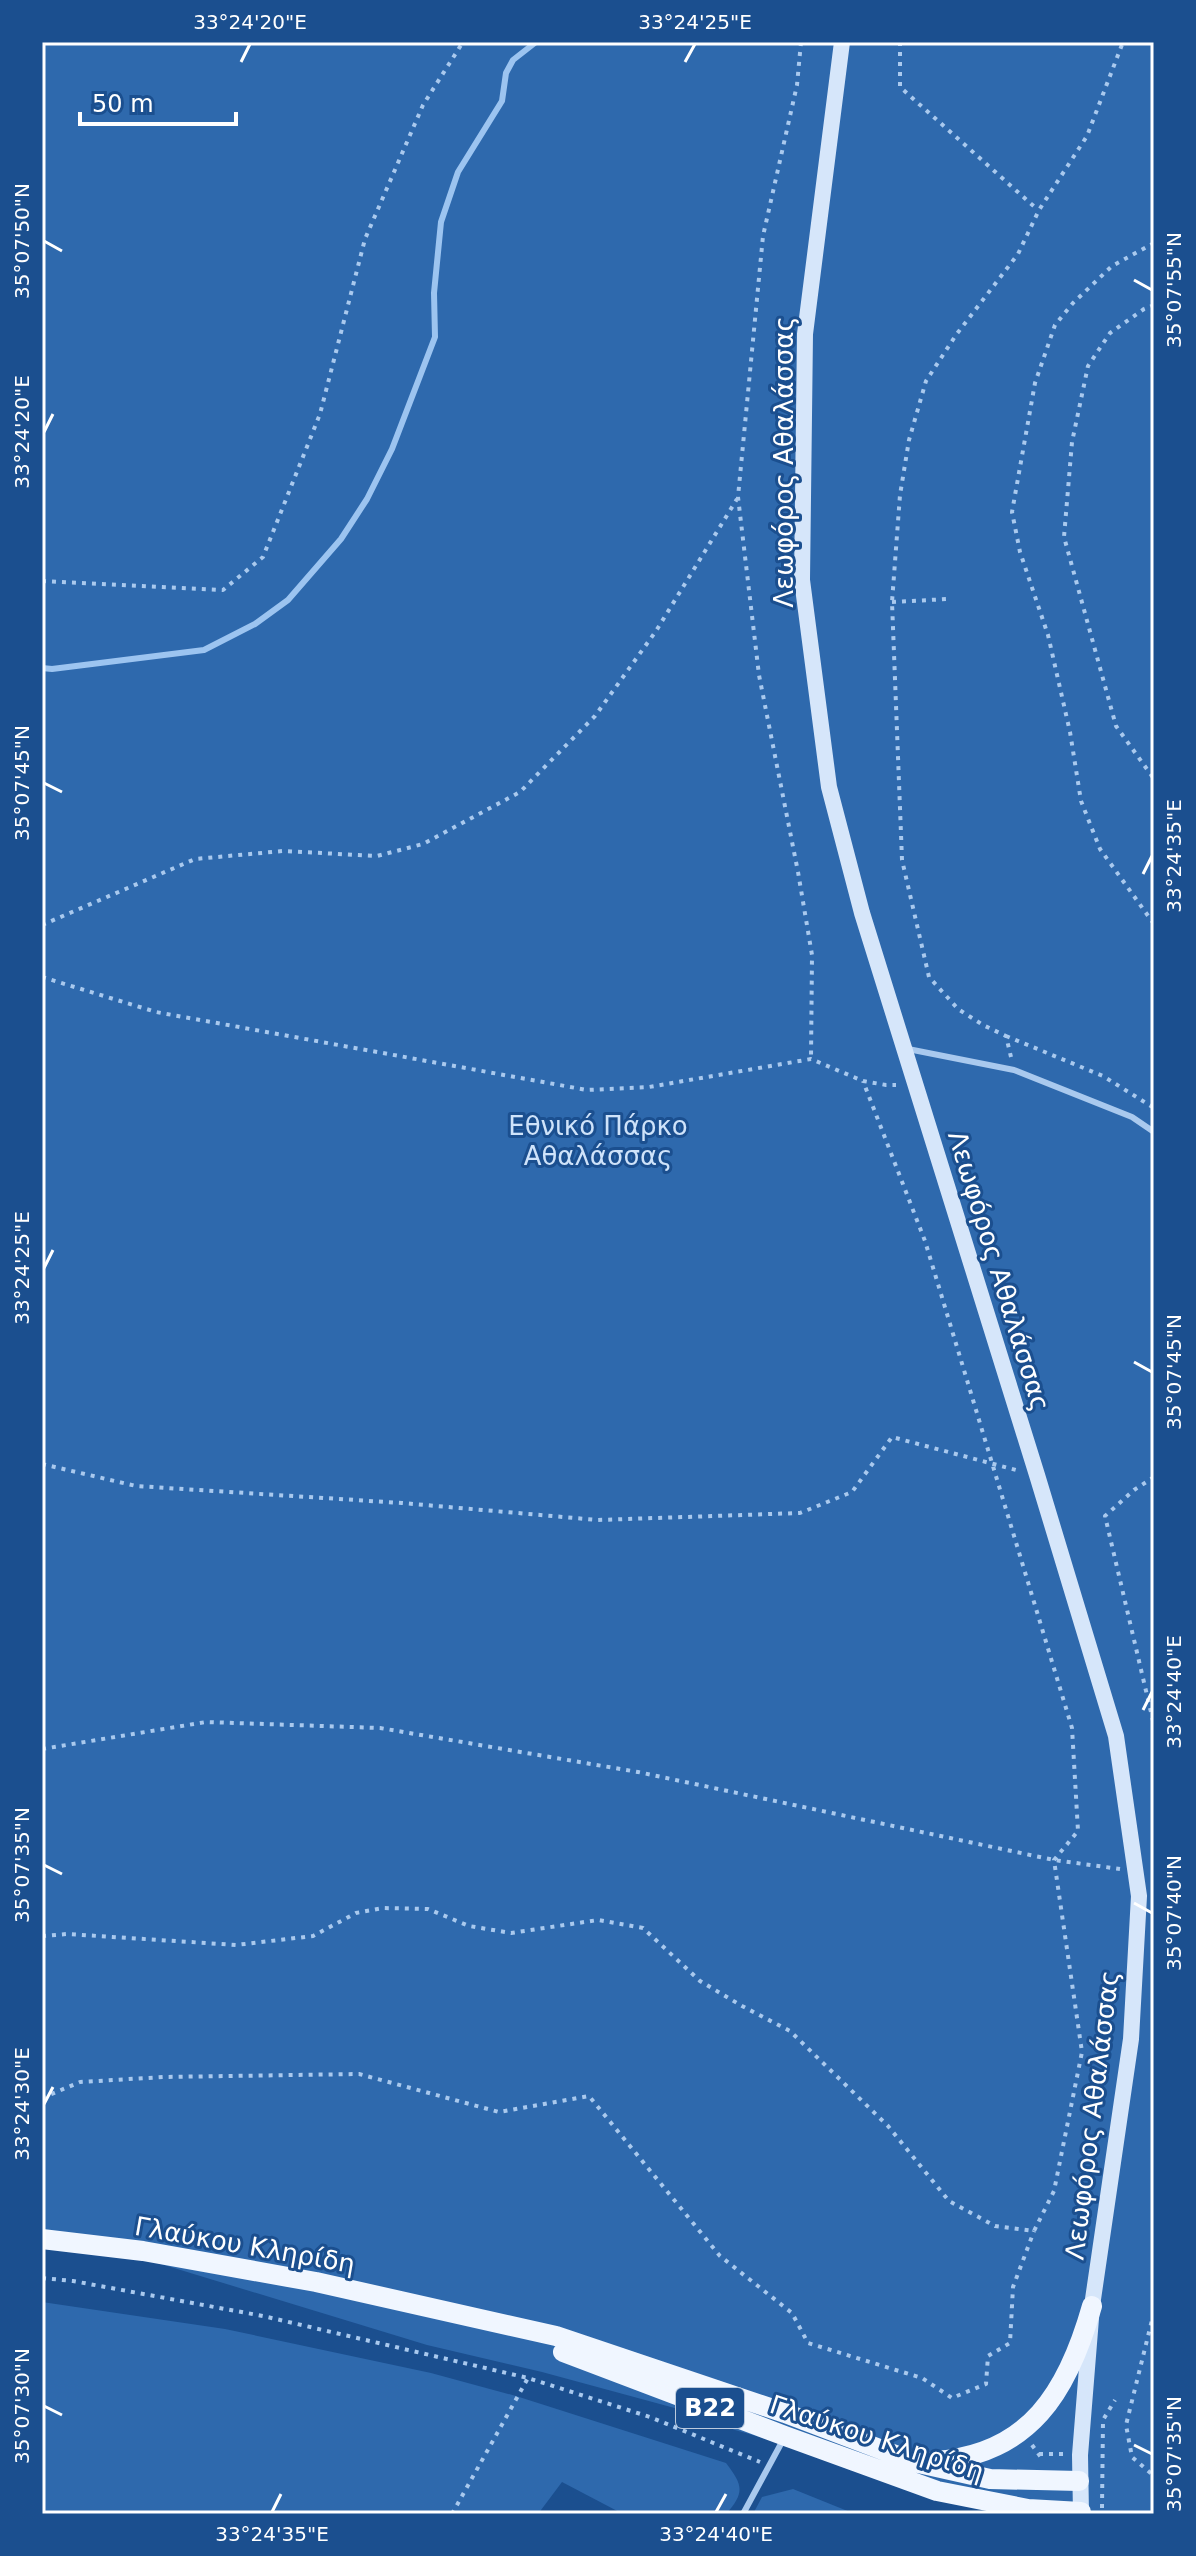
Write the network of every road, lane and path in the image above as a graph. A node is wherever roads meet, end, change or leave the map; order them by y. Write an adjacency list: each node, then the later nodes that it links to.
1 (463, 42): 10 (path)
2 (801, 42): 9 (path)
3 (842, 42): 18 (main road, Λεωφόρος Αθαλάσσας)
4 (900, 42): 6 (path)
5 (1123, 42): 6 (path)
6 (1039, 210): 12 (path)
7 (1154, 243): 14 (path)
8 (1154, 305): 13 (path)
9 (738, 497): 15 (path); 19 (path)
10 (42, 581)
11 (948, 599): 12 (path)
12 (892, 602): 17 (path)
13 (1154, 779)
14 (1154, 924)
15 (42, 925)
16 (42, 977): 19 (path)
17 (1006, 1036): 20 (path); 23 (path)
18 (904, 1049): 20 (lane); 22 (main road, Λεωφόρος Αθαλάσσας)
19 (811, 1059): 21 (path)
20 (1014, 1070): 24 (lane)
21 (863, 1081): 22 (path); 26 (path)
22 (915, 1083): 27 (main road, Λεωφόρος Αθαλάσσας)
23 (1154, 1108)
24 (1154, 1132)
25 (42, 1464): 26 (path)
26 (993, 1464): 27 (path); 31 (path)
27 (1037, 1475): 32 (main road, Λεωφόρος Αθαλάσσας)
28 (1154, 1477): 29 (path)
29 (1154, 1725)
30 (42, 1749): 31 (path)
31 (1054, 1860): 32 (path); 35 (path)
32 (1136, 1871): 38 (main road, Λεωφόρος Αθαλάσσας)
33 (42, 1936): 35 (path)
34 (42, 2098): 35 (path)
35 (1034, 2231)
36 (42, 2239): 40 (main road, Γλαύκου Κληρίδη / B22)
37 (42, 2278): 41 (path)
38 (1092, 2306): 44 (main road); 47 (main road, Λεωφόρος Αθαλάσσας)
39 (1154, 2312): 46 (path)
40 (484, 2321): 43 (main road, Γλαύκου Κληρίδη / B22); 44 (main road, Γλαύκου Κληρίδη / B22)
41 (528, 2378): 45 (path); 50 (path)
42 (1115, 2400): 53 (path)
43 (785, 2436): 45 (lane); 48 (main road, Γλαύκου Κληρίδη / B22)
44 (914, 2462): 47 (main road, Γλαύκου Κληρίδη / B22)
45 (769, 2466): 51 (lane)
46 (1154, 2476)
47 (1079, 2481): 49 (main road, Λεωφόρος Αθαλάσσας)
48 (937, 2491): 49 (main road, Γλαύκου Κληρίδη / B22); 52 (main road)
49 (1081, 2513)
50 (452, 2514)
51 (743, 2514)
52 (974, 2514)
53 (1102, 2514)

